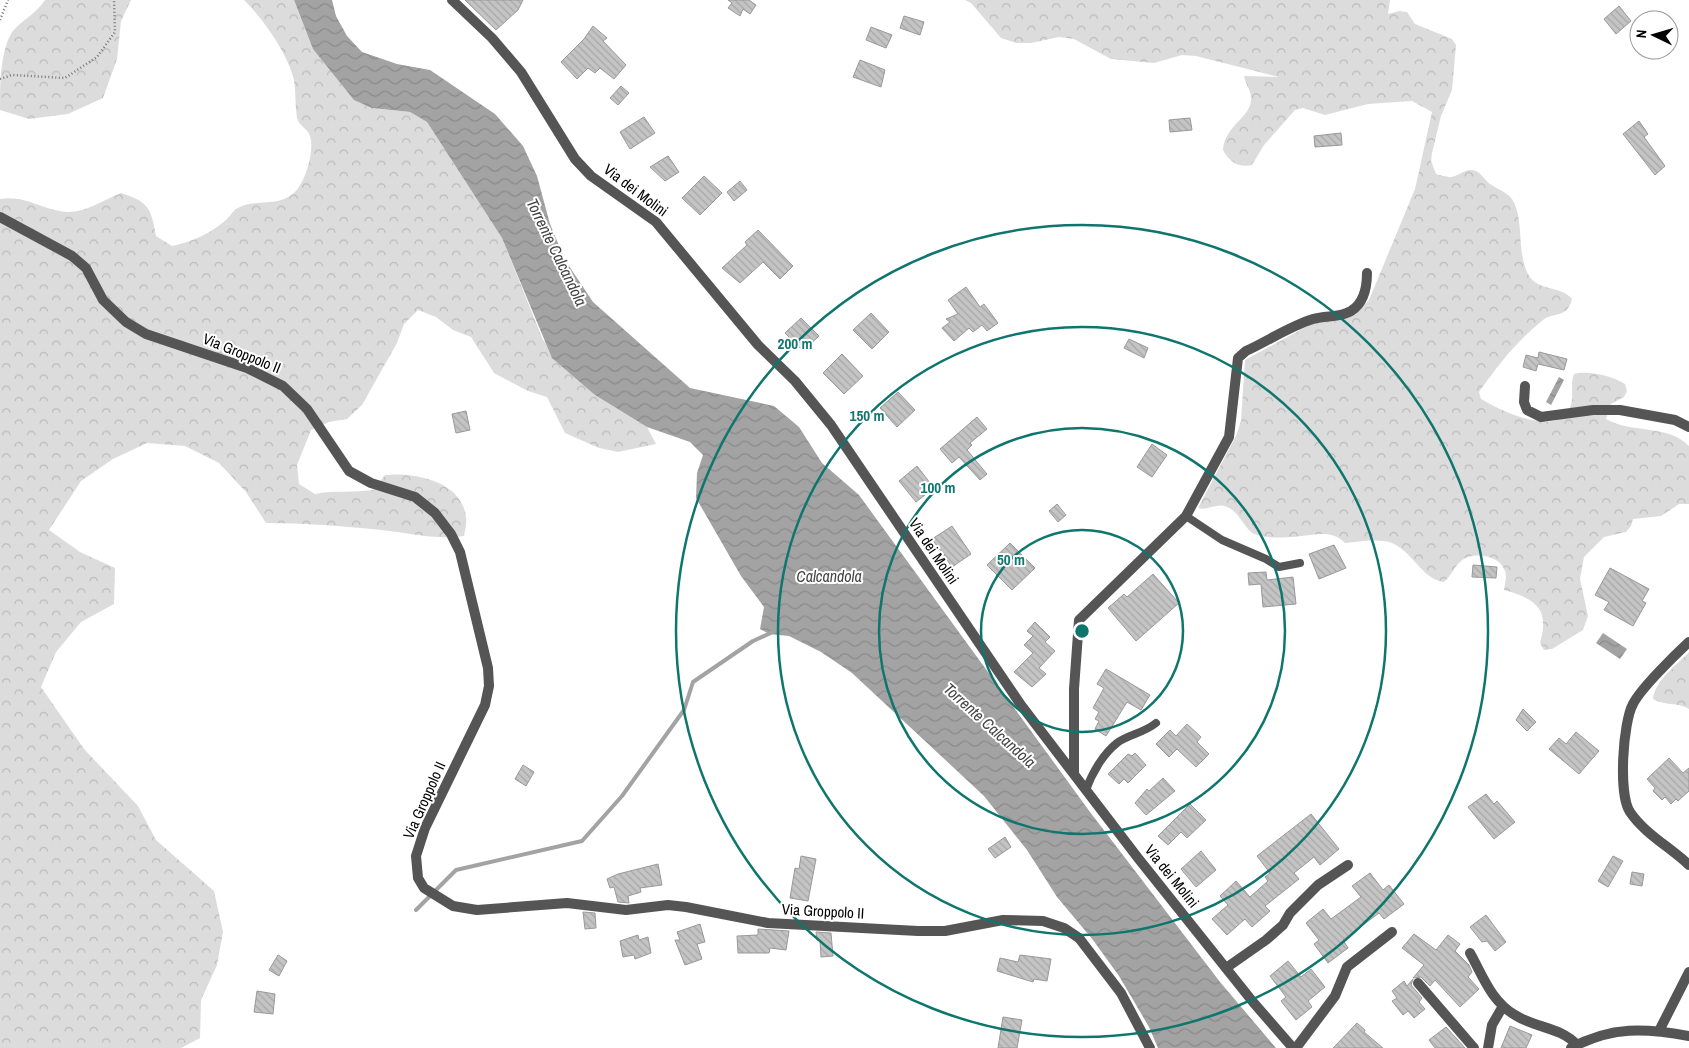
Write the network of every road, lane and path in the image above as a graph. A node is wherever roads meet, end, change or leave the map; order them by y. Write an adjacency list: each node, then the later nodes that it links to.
1 (8, 0): 4 (path)
2 (114, 0): 5 (path)
3 (452, 0): 14 (street, Via dei Molini)
4 (0, 20)
5 (0, 79)
6 (0, 217): 27 (street, Via Groppolo II)
7 (1368, 273): 10 (street)
8 (1526, 386): 9 (street)
9 (1689, 427)
10 (1186, 516): 11 (lane); 14 (street)
11 (1300, 563)
12 (1689, 642): 17 (street)
13 (1156, 723): 15 (lane)
14 (1074, 772): 15 (street, Via dei Molini)
15 (1086, 790): 20 (street, Via dei Molini)
16 (1348, 865): 20 (street)
17 (1689, 865)
18 (1392, 932): 28 (street)
19 (1470, 952): 23 (street)
20 (1226, 968): 28 (street, Via dei Molini)
21 (1689, 972): 24 (street)
22 (1418, 982): 29 (street)
23 (1503, 1006): 26 (street); 30 (street)
24 (1659, 1031): 25 (street); 26 (street)
25 (1689, 1036)
26 (1574, 1046)
27 (1150, 1048)
28 (1294, 1048)
29 (1474, 1048)
30 (1488, 1048)

